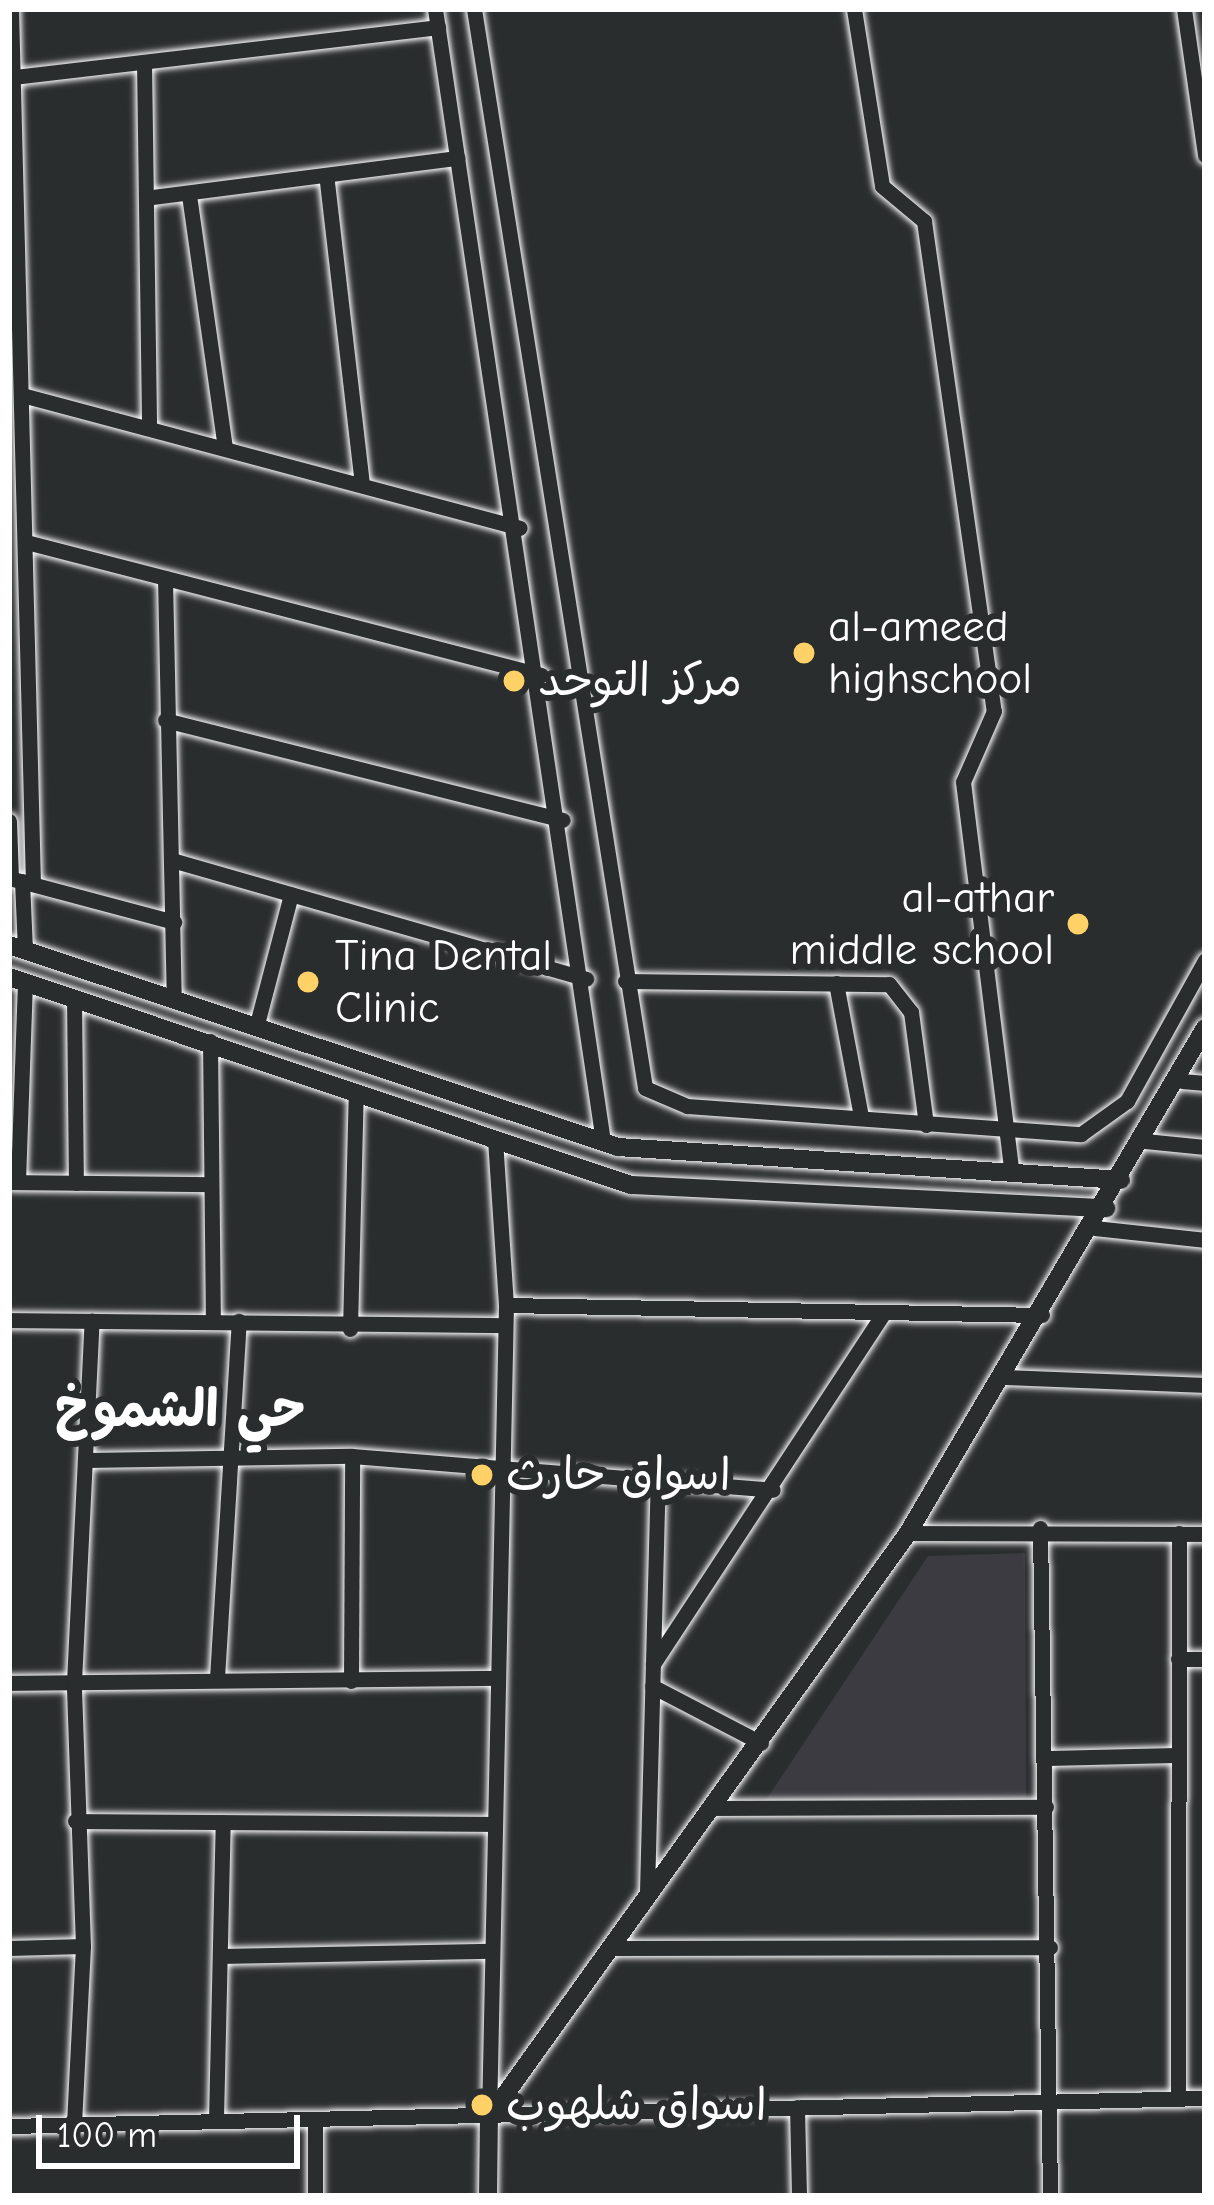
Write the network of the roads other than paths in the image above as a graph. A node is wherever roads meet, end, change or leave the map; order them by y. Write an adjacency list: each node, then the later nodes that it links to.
1 (436, 9): 6 (street)
2 (474, 9): 36 (street)
3 (854, 9): 49 (street)
4 (1184, 9): 9 (street)
5 (10, 10): 8 (street)
6 (438, 27): 7 (street); 10 (street)
7 (143, 62): 8 (street); 13 (street)
8 (14, 76): 14 (street)
9 (1205, 155)
10 (458, 158): 11 (street); 19 (street)
11 (327, 182): 12 (street); 18 (street)
12 (189, 195): 13 (street); 17 (street)
13 (152, 197): 16 (street)
14 (14, 277): 15 (street)
15 (22, 395): 16 (street); 20 (street)
16 (149, 427): 17 (street)
17 (225, 447): 18 (street)
18 (362, 485): 19 (street)
19 (520, 528): 24 (street)
20 (30, 543): 21 (street); 22 (street)
21 (165, 578): 24 (street); 25 (street)
22 (31, 613): 23 (street); 29 (street)
23 (9, 614)
24 (541, 674): 26 (street)
25 (166, 720): 26 (street); 28 (street)
26 (562, 820): 34 (street)
27 (9, 821): 29 (street)
28 (172, 860): 30 (street); 31 (street)
29 (19, 880): 31 (street); 32 (street)
30 (291, 894): 34 (street); 40 (street)
31 (174, 922): 39 (street)
32 (17, 947): 39 (street)
33 (1205, 960): 49 (street)
34 (586, 979): 51 (street)
35 (17, 980): 38 (street); 56 (street)
36 (625, 981): 37 (street); 47 (street)
37 (836, 983): 47 (street); 48 (street)
38 (74, 998): 42 (street); 57 (street)
39 (174, 998): 40 (street)
40 (257, 1024): 43 (street)
41 (1205, 1028): 44 (street)
42 (210, 1041): 46 (street); 58 (street)
43 (360, 1056): 46 (street); 51 (street)
44 (1182, 1081): 45 (street); 52 (street)
45 (1205, 1083)
46 (356, 1091): 50 (street); 70 (street)
47 (861, 1116): 48 (street)
48 (926, 1125): 49 (street)
49 (1015, 1133): 54 (street)
50 (495, 1138): 59 (street); 62 (street)
51 (603, 1141): 54 (street)
52 (1145, 1141): 53 (street); 55 (street)
53 (1205, 1147)
54 (1012, 1174): 55 (street)
55 (1121, 1180): 59 (street)
56 (13, 1182): 57 (street)
57 (76, 1183): 58 (street)
58 (208, 1184): 67 (street)
59 (1106, 1208): 60 (street)
60 (1095, 1228): 61 (street); 64 (street)
61 (1205, 1240)
62 (506, 1305): 63 (street); 69 (street)
63 (883, 1314): 64 (street); 78 (street)
64 (1042, 1315): 71 (street)
65 (9, 1320): 66 (street)
66 (92, 1320): 67 (street); 75 (street)
67 (213, 1321): 68 (street)
68 (239, 1321): 70 (street); 73 (street)
69 (504, 1325): 70 (street); 76 (street)
70 (350, 1329)
71 (1006, 1377): 72 (street); 80 (street)
72 (1205, 1384)
73 (227, 1454): 74 (street); 75 (street); 86 (street)
74 (352, 1456): 76 (street); 88 (street)
75 (87, 1460): 89 (street)
76 (500, 1466): 77 (street); 87 (street)
77 (658, 1480): 78 (street); 85 (street)
78 (773, 1490): 85 (street)
79 (1040, 1528): 80 (street); 81 (street); 94 (street)
80 (908, 1533): 92 (street)
81 (1180, 1533): 82 (street); 83 (street)
82 (1205, 1534)
83 (1178, 1659): 84 (street); 93 (street)
84 (1205, 1659)
85 (652, 1664): 91 (street)
86 (217, 1678): 88 (street); 89 (street)
87 (497, 1678): 88 (street); 99 (street)
88 (351, 1681)
89 (74, 1682): 90 (street); 97 (street)
90 (9, 1683)
91 (652, 1686): 92 (street); 100 (street)
92 (761, 1743): 95 (street)
93 (1178, 1755): 94 (street); 108 (street)
94 (1045, 1758): 96 (street)
95 (715, 1808): 96 (street); 100 (street)
96 (1046, 1808): 102 (street)
97 (75, 1821): 98 (street); 101 (street)
98 (223, 1822): 99 (street); 106 (street)
99 (495, 1824): 105 (street)
100 (646, 1892): 104 (street)
101 (83, 1946): 103 (street); 114 (street)
102 (1050, 1947): 104 (street); 107 (street)
103 (9, 1948)
104 (612, 1948): 111 (street)
105 (492, 1951): 106 (street); 111 (street)
106 (220, 1956): 113 (street)
107 (1054, 2098): 108 (street); 110 (street); 119 (street)
108 (1178, 2098): 109 (street)
109 (1205, 2098)
110 (797, 2107): 111 (street); 118 (street)
111 (489, 2117): 112 (street); 117 (street)
112 (315, 2119): 113 (street); 116 (street)
113 (216, 2120): 114 (street)
114 (74, 2124): 115 (street)
115 (9, 2126)
116 (315, 2196)
117 (488, 2196)
118 (799, 2196)
119 (1050, 2196)

